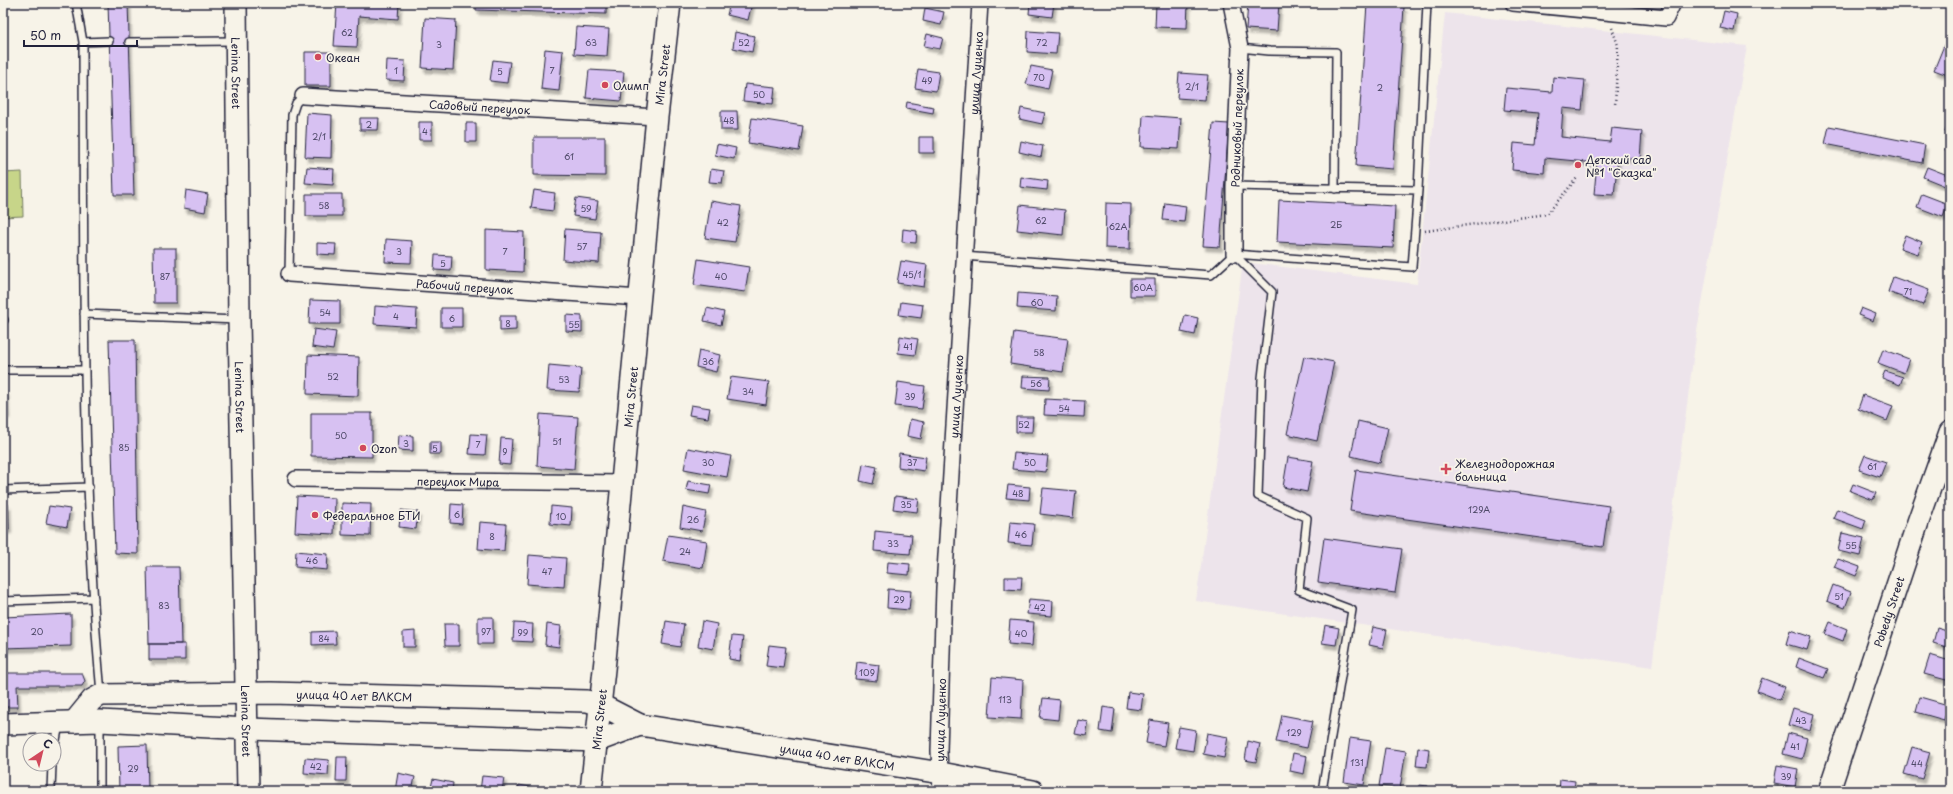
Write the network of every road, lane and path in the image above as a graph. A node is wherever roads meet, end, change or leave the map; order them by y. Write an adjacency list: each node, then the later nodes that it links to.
1 (76, 3): 12 (lane)
2 (236, 3): 11 (street, Lenina Street)
3 (670, 3): 17 (street, Mira Street)
4 (980, 3): 24 (street, улица Луценко)
5 (1231, 3): 14 (street, Родниковый переулок)
6 (1427, 3): 21 (lane)
7 (1513, 3): 9 (street)
8 (1673, 3): 9 (street)
9 (1607, 12): 16 (path)
10 (109, 41): 12 (lane)
11 (236, 41): 13 (lane); 28 (street, Lenina Street)
12 (83, 42): 27 (lane)
13 (129, 42)
14 (1240, 48): 19 (street, Родниковый переулок); 20 (lane)
15 (303, 96): 17 (street, Садовый переулок); 25 (lane)
16 (1615, 106)
17 (657, 117): 26 (street, Mira Street)
18 (1577, 178): 22 (path)
19 (1234, 186): 20 (lane); 23 (street, Родниковый переулок)
20 (1335, 189): 21 (lane)
21 (1418, 190): 22 (lane)
22 (1415, 232): 23 (lane)
23 (1234, 254): 24 (lane); 55 (lane)
24 (963, 256): 49 (street, улица Луценко)
25 (288, 274): 26 (street, Рабочий переулок)
26 (640, 298): 33 (street, Mira Street)
27 (84, 314): 28 (lane); 30 (lane)
28 (239, 320): 38 (street, Lenina Street)
29 (3, 370): 30 (lane)
30 (84, 370): 34 (lane)
31 (1950, 432): 56 (street, Pobedy Street)
32 (296, 479): 33 (street, переулок Мира)
33 (621, 483): 40 (street, Mira Street)
34 (89, 488): 35 (lane); 36 (lane)
35 (3, 490)
36 (94, 598): 37 (lane); 39 (lane)
37 (3, 601)
38 (246, 693): 39 (street, улица 40 лет ВЛКСМ); 40 (street, улица 40 лет ВЛКСМ); 45 (street, Lenina Street)
39 (101, 695): 42 (street)
40 (600, 705): 44 (street, улица 40 лет ВЛКСМ); 47 (street, Mira Street)
41 (100, 720): 42 (street, улица 40 лет ВЛКСМ); 45 (street, улица 40 лет ВЛКСМ); 51 (lane)
42 (67, 722): 43 (street, улица 40 лет ВЛКСМ); 46 (lane)
43 (3, 724)
44 (640, 725): 47 (street, улица 40 лет ВЛКСМ); 49 (street, улица 40 лет ВЛКСМ)
45 (247, 728): 47 (street, улица 40 лет ВЛКСМ); 52 (street, Lenina Street)
46 (62, 733)
47 (597, 741): 53 (street, Mira Street)
48 (51, 772): 50 (lane)
49 (941, 782): 54 (street, улица 40 лет ВЛКСМ)
50 (50, 791)
51 (100, 791)
52 (248, 791)
53 (591, 791)
54 (1033, 791)
55 (1322, 791)
56 (1829, 791)

